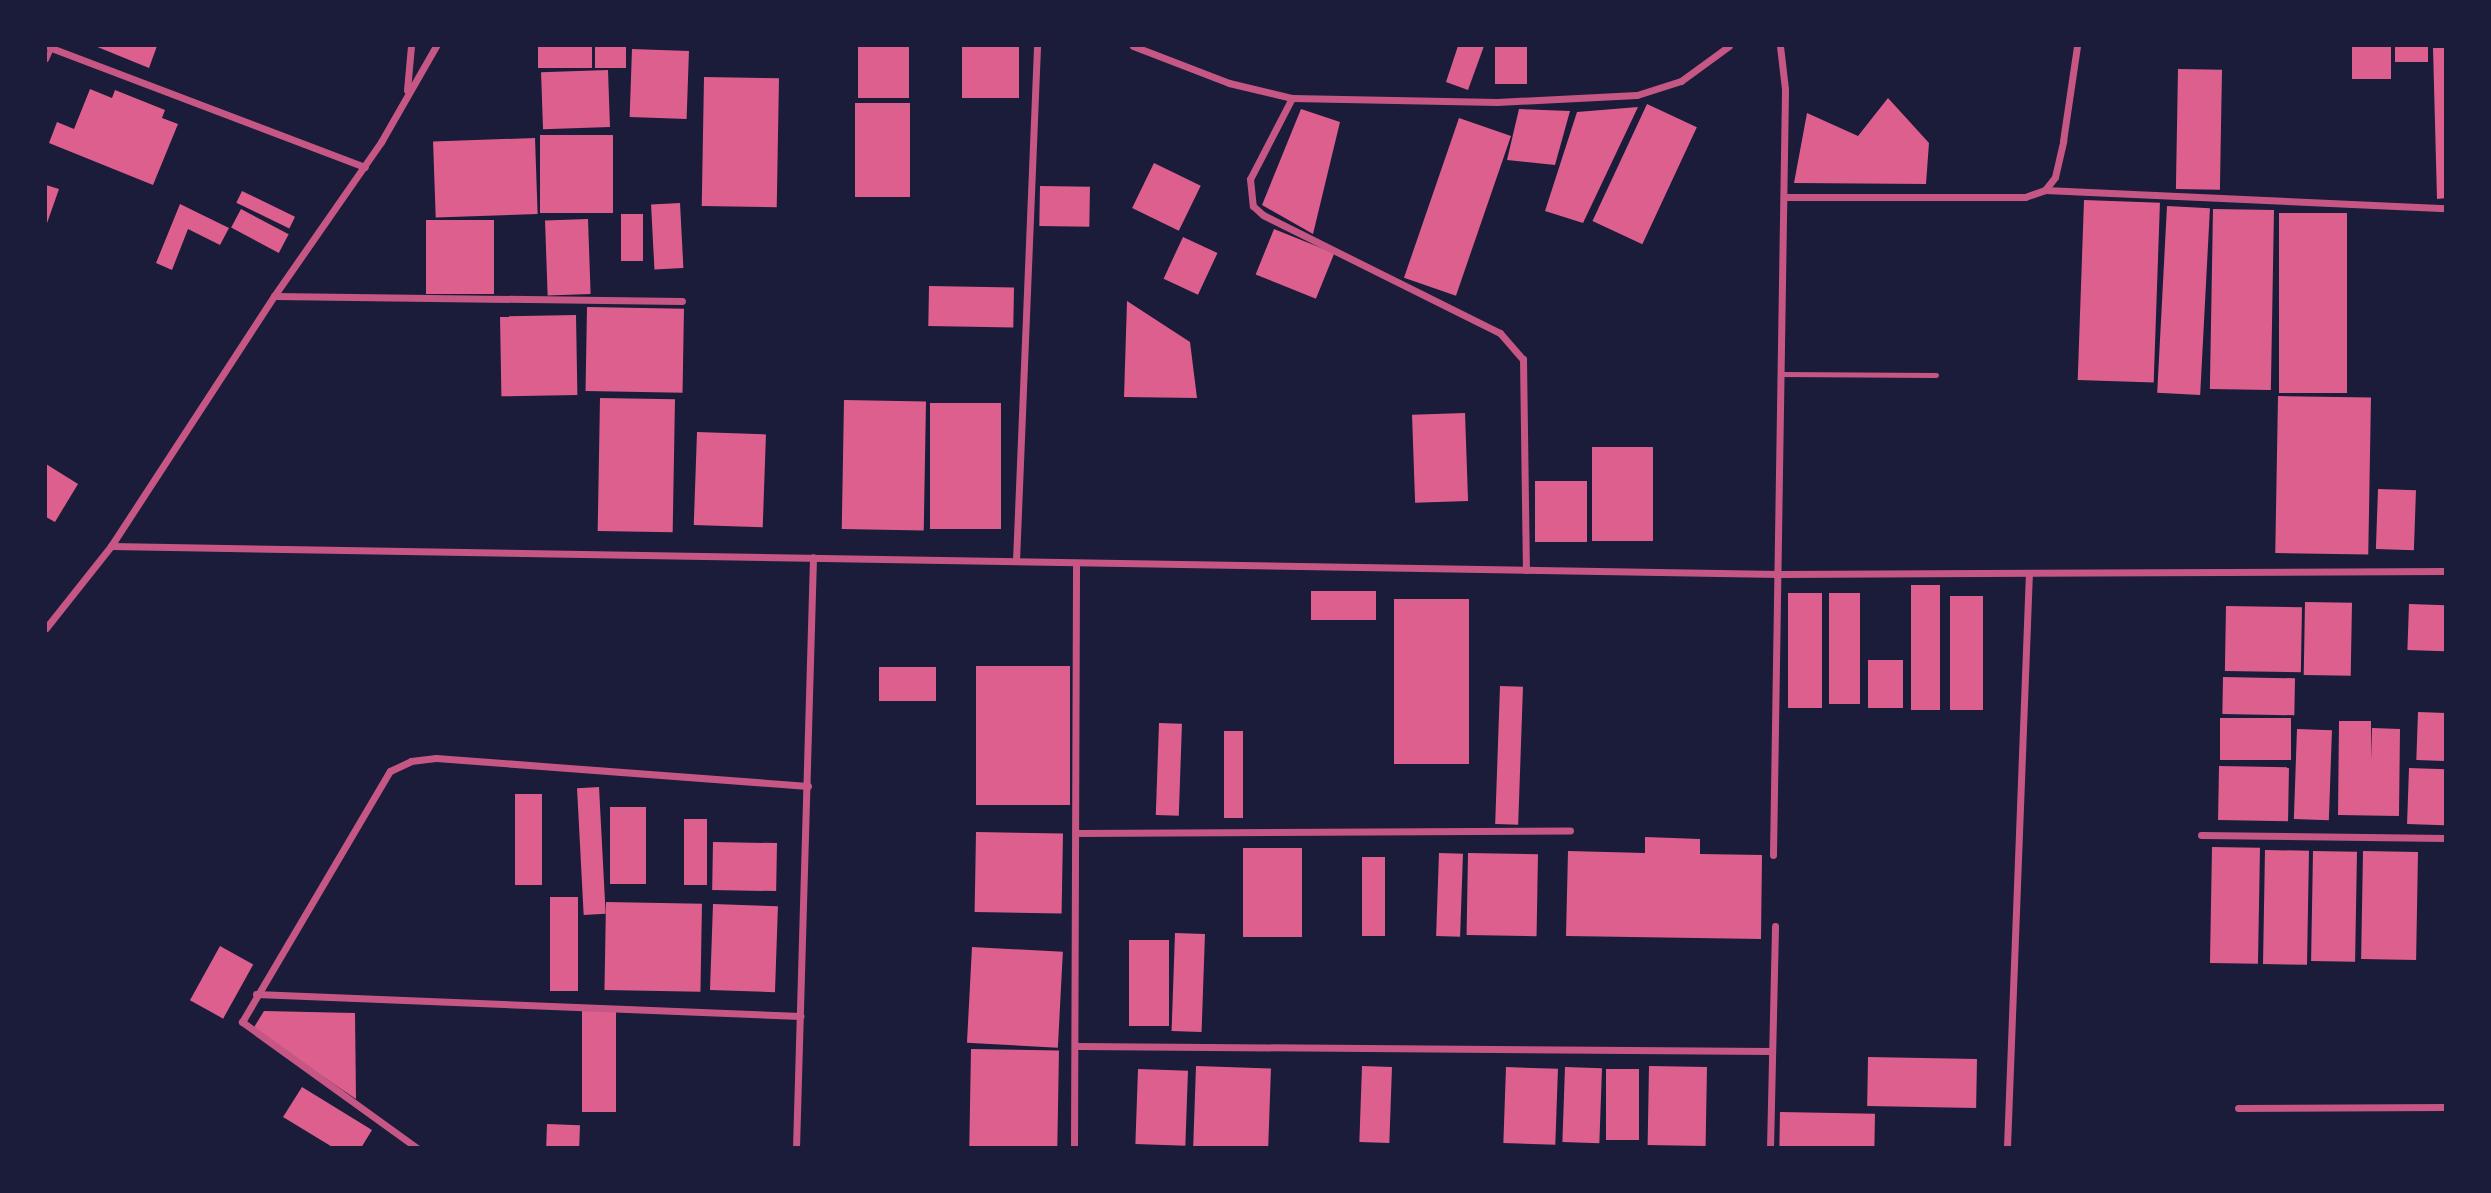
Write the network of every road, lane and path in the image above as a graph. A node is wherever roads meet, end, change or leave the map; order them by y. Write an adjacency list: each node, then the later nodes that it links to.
1 (411, 46): 10 (street)
2 (436, 46): 10 (street)
3 (1037, 46): 22 (street)
4 (1133, 46): 11 (street)
5 (1729, 46): 11 (street)
6 (1780, 46): 14 (street)
7 (2077, 46): 13 (street)
8 (49, 47): 9 (lane); 12 (street)
9 (46, 59)
10 (407, 92): 12 (street)
11 (1292, 98): 24 (street)
12 (365, 167): 16 (street)
13 (2045, 190): 14 (street); 15 (street)
14 (1784, 197): 18 (street)
15 (2445, 208)
16 (274, 296): 17 (street); 20 (street)
17 (682, 301)
18 (1781, 374): 19 (lane); 27 (street)
19 (1936, 375)
20 (111, 546): 21 (street); 28 (street)
21 (813, 557): 22 (street); 29 (street)
22 (1016, 561): 23 (street)
23 (1076, 563): 24 (street); 31 (street)
24 (1526, 570): 27 (street)
25 (2445, 571): 26 (street)
26 (2029, 573): 27 (street); 46 (street)
27 (1779, 574): 34 (street)
28 (46, 628)
29 (808, 786): 36 (street); 37 (street)
30 (1570, 830): 31 (street)
31 (1077, 833): 38 (street)
32 (2201, 835): 33 (street)
33 (2445, 838)
34 (1773, 855)
35 (1774, 926): 39 (street)
36 (256, 994): 37 (street); 42 (street)
37 (801, 1017): 43 (street)
38 (1078, 1046): 39 (street); 44 (street)
39 (1771, 1051): 45 (street)
40 (2445, 1107): 41 (street)
41 (2238, 1108)
42 (417, 1147)
43 (796, 1147)
44 (1074, 1147)
45 (1770, 1147)
46 (2007, 1147)

